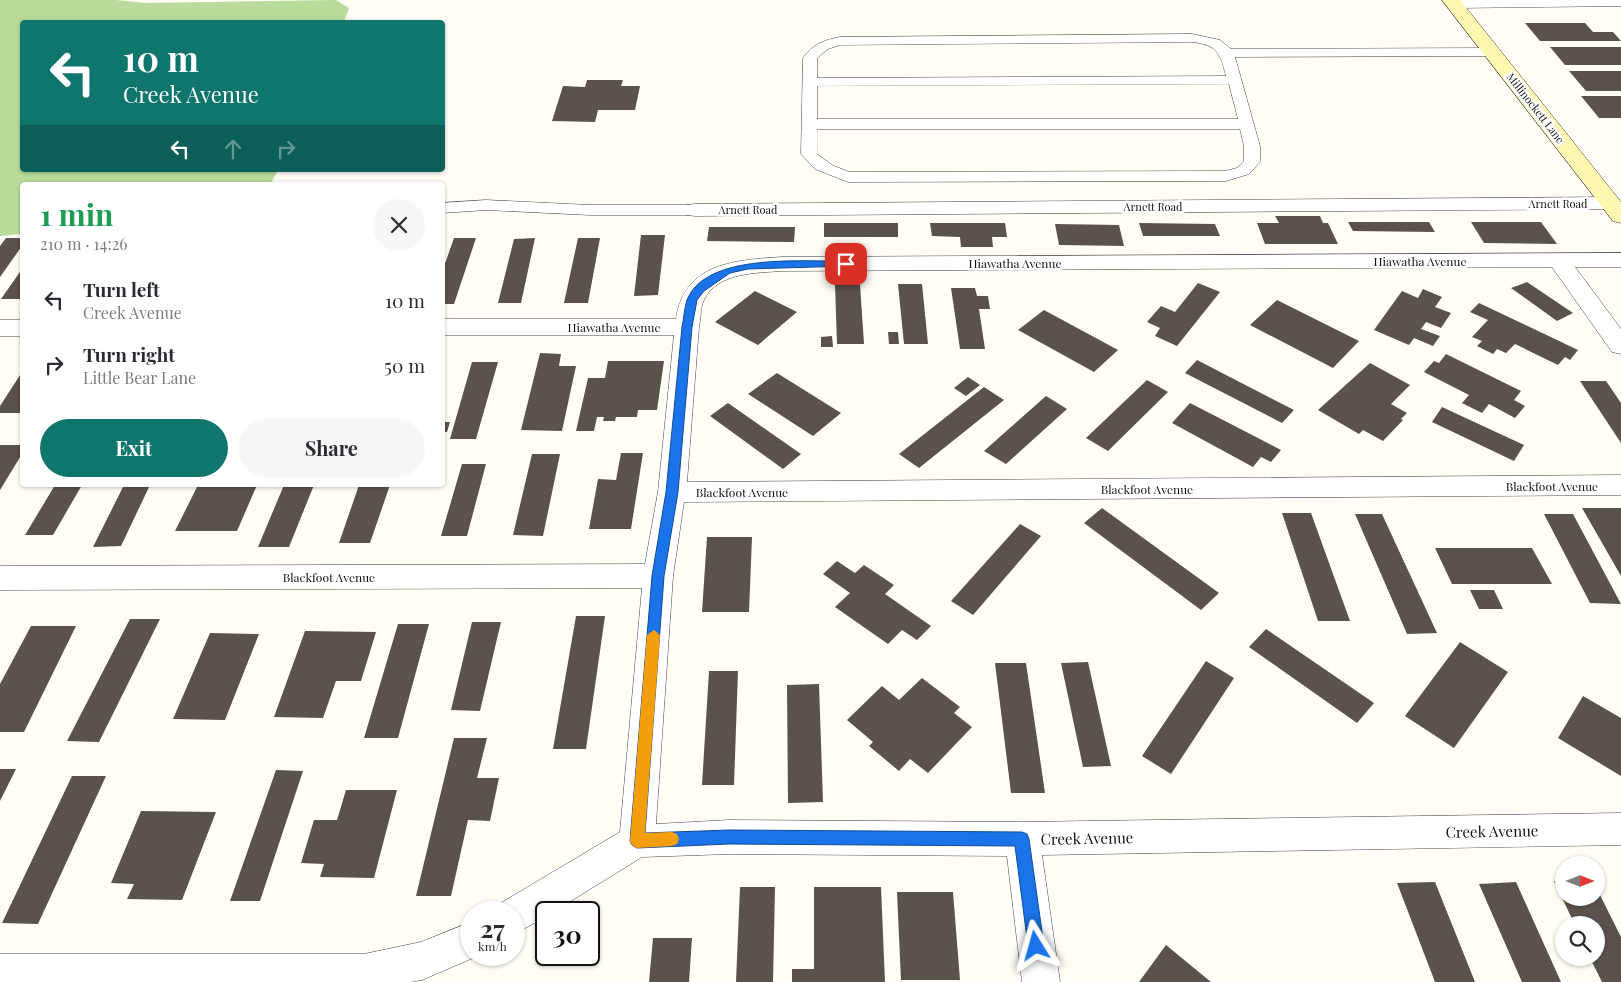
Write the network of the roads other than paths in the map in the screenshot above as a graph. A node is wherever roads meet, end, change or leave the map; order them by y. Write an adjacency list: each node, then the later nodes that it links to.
1 (1621, 0): 2 (street)
2 (1453, 2): 3 (street, Millinockett Lane)
3 (1492, 52): 4 (lane); 11 (street, Millinockett Lane)
4 (1227, 53): 5 (lane); 6 (lane)
5 (1235, 80): 6 (lane); 8 (lane)
6 (810, 82): 7 (lane)
7 (809, 124): 8 (lane); 8 (lane)
8 (1247, 124)
9 (445, 208): 10 (lane)
10 (695, 210): 11 (street, Arnett Road)
11 (1616, 210)
12 (1558, 260): 13 (street, Hiawatha Avenue); 15 (street, Hiawatha Avenue); 18 (street)
13 (1621, 260)
14 (445, 327): 15 (street, Hiawatha Avenue)
15 (687, 327): 20 (street)
16 (0, 328): 17 (street)
17 (20, 328)
18 (1621, 346)
19 (1621, 485): 20 (street, Blackfoot Avenue)
20 (672, 492): 21 (street)
21 (658, 576): 22 (street, Blackfoot Avenue); 25 (street)
22 (0, 578)
23 (1621, 829): 24 (street, Creek Avenue)
24 (1022, 839): 25 (street, Creek Avenue); 29 (street)
25 (637, 841): 26 (street, Creek Avenue)
26 (525, 909)
27 (460, 945): 28 (street)
28 (0, 973)
29 (1041, 982)

